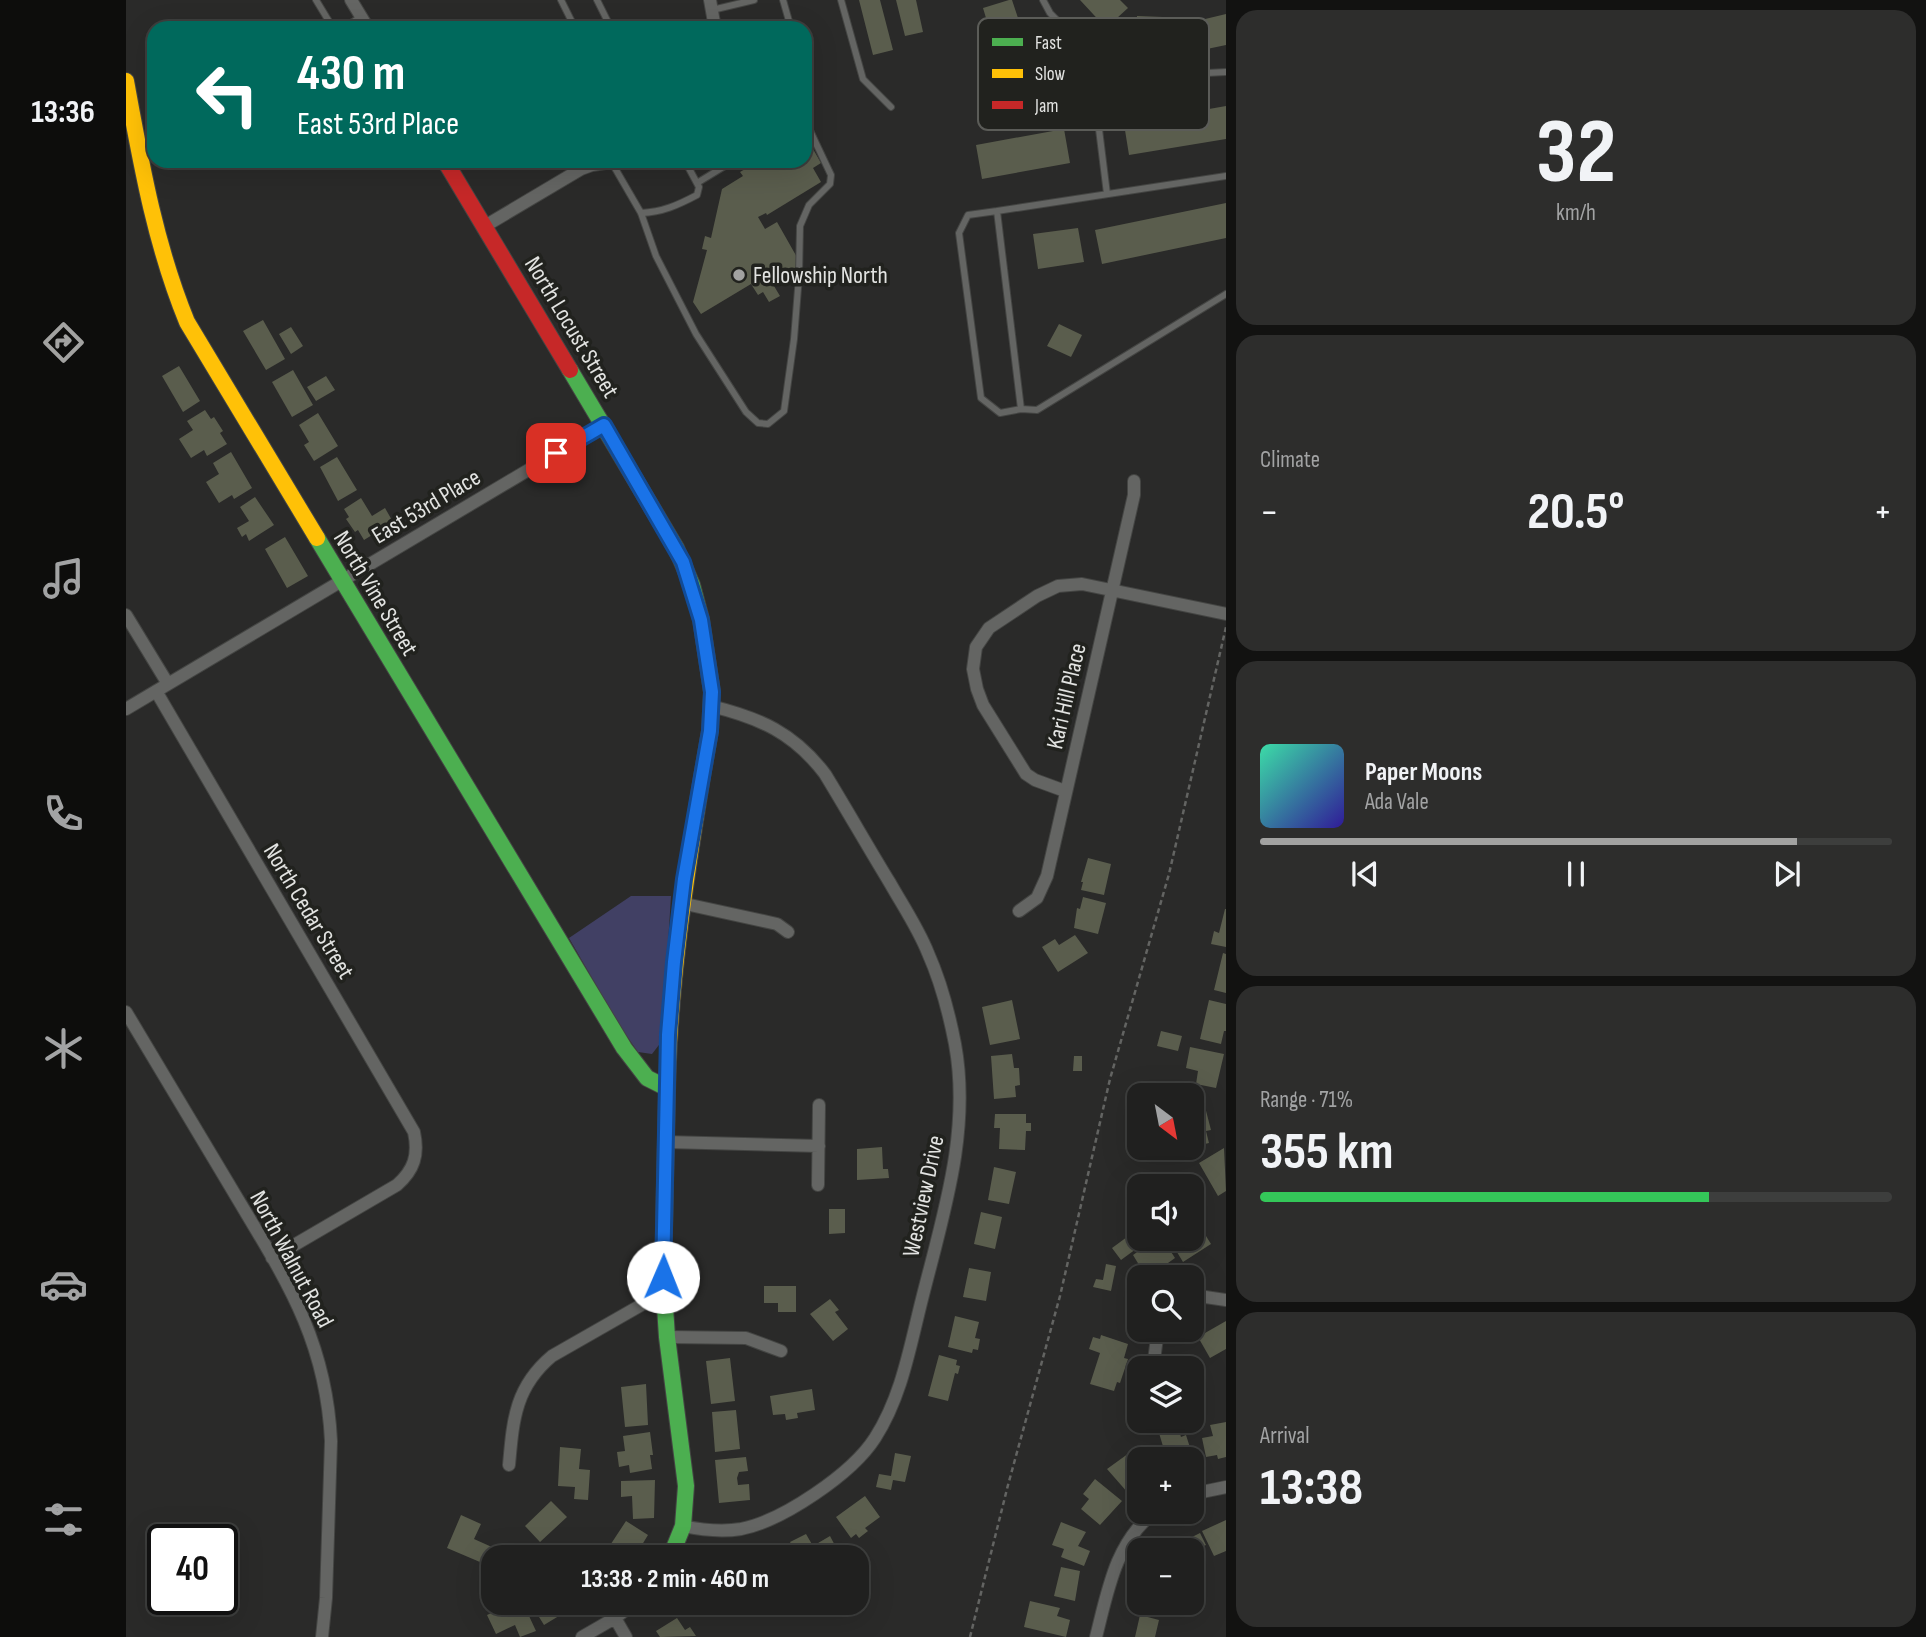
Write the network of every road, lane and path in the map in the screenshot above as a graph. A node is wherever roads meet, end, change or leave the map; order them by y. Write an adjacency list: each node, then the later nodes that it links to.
1 (316, 0): 11 (lane)
2 (351, 0): 12 (street)
3 (561, 0): 13 (lane)
4 (597, 0): 14 (lane)
5 (754, 0): 9 (lane)
6 (783, 0): 15 (lane)
7 (841, 0): 17 (lane)
8 (1043, 0): 10 (lane)
9 (710, 5)
10 (1054, 18)
11 (329, 21)
12 (364, 21)
13 (572, 21)
14 (608, 21)
15 (789, 21)
16 (126, 82): 35 (street, North Vine Street)
17 (891, 107)
18 (1099, 130): 27 (lane)
19 (812, 135): 29 (lane)
20 (450, 168): 30 (street, North Locust Street)
21 (585, 168): 30 (street)
22 (615, 168): 29 (lane)
23 (689, 168): 26 (lane)
24 (722, 168): 26 (lane)
25 (1226, 176): 27 (lane)
26 (697, 183): 29 (lane)
27 (1107, 194): 28 (lane)
28 (997, 211): 32 (lane); 32 (lane)
29 (641, 213)
30 (485, 226): 33 (street, North Locust Street)
31 (1226, 294): 32 (lane)
32 (1021, 409)
33 (604, 425): 35 (street, East 53rd Place); 42 (street, North Locust Street)
34 (1134, 481): 36 (street, Kari Hill Place)
35 (342, 580): 40 (street, East 53rd Place); 49 (street, North Vine Street)
36 (1112, 590): 37 (street); 44 (street, Kari Hill Place); 44 (street)
37 (1226, 614)
38 (126, 615): 40 (street)
39 (1226, 626): 71 (path)
40 (168, 684): 41 (street, East 53rd Place)
41 (156, 691): 43 (street, East 53rd Place); 54 (street, North Cedar Street)
42 (711, 706): 45 (street, North Locust Street); 64 (street, Westview Drive)
43 (126, 709)
44 (1065, 791): 46 (street, Kari Hill Place)
45 (681, 903): 47 (street); 49 (street, North Locust Street)
46 (1019, 911)
47 (788, 932)
48 (126, 1012): 54 (street, North Walnut Road)
49 (667, 1088): 51 (street, North Locust Street)
50 (819, 1105): 52 (street)
51 (666, 1142): 52 (street); 57 (street, North Locust Street)
52 (818, 1146): 53 (street)
53 (818, 1185)
54 (272, 1258): 68 (street, North Walnut Road)
55 (1204, 1297): 56 (street)
56 (1226, 1300)
57 (664, 1301): 58 (street, North Locust Street); 60 (street)
58 (667, 1336): 59 (street); 64 (street)
59 (781, 1351)
60 (509, 1465)
61 (1226, 1487): 62 (street)
62 (1204, 1492)
63 (1142, 1524): 72 (street)
64 (683, 1526): 65 (street)
65 (675, 1545)
66 (619, 1615): 67 (street)
67 (615, 1618): 69 (street); 70 (street)
68 (323, 1637)
69 (582, 1637)
70 (626, 1637)
71 (970, 1637)
72 (1096, 1637)

